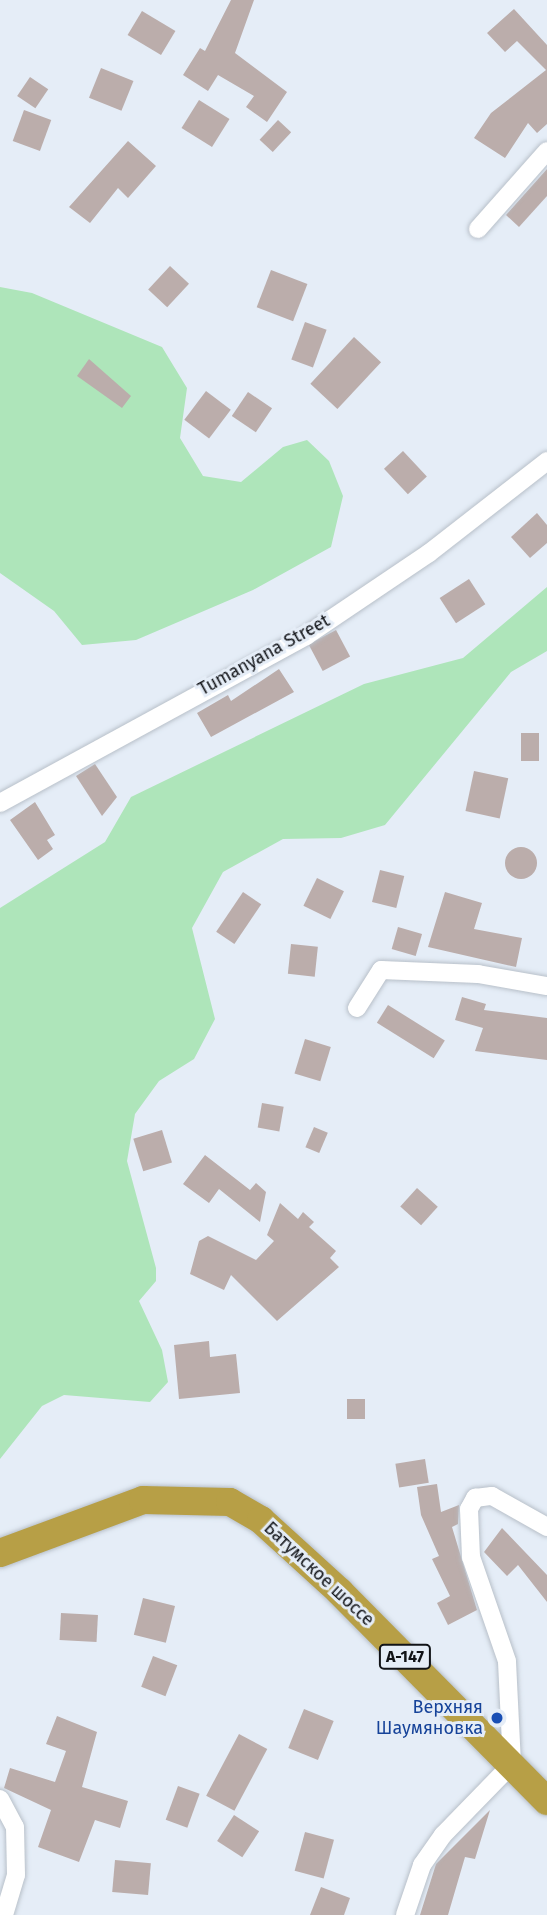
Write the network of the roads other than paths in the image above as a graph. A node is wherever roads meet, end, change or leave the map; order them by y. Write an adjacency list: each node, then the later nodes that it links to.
1 (547, 151): 2 (street)
2 (478, 229)
3 (547, 461): 4 (street, Tumanyana Street)
4 (0, 803)
5 (547, 986): 6 (street)
6 (357, 1008)
7 (547, 1527): 9 (street)
8 (0, 1553): 9 (highway, Батумское шоссе / А-147)
9 (513, 1763): 11 (highway, Батумское шоссе / А-147); 13 (street)
10 (0, 1799): 12 (street)
11 (547, 1801)
12 (4, 1915)
13 (405, 1915)

